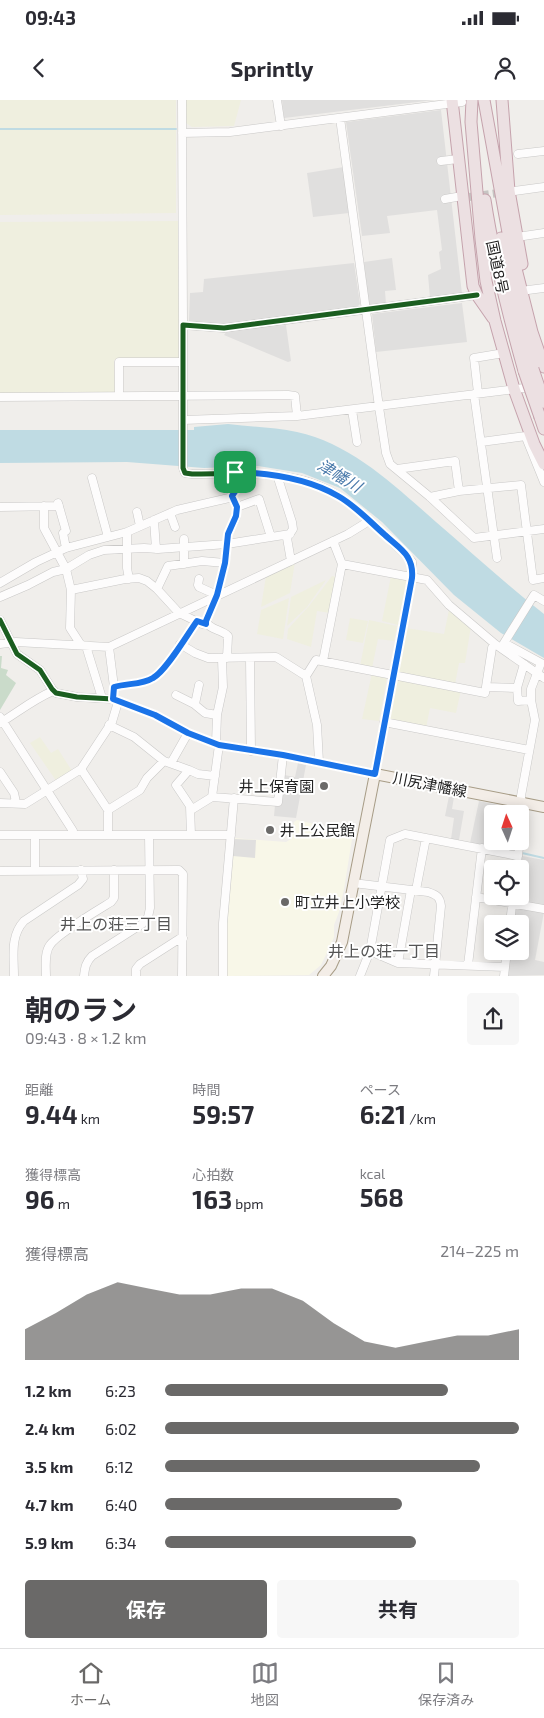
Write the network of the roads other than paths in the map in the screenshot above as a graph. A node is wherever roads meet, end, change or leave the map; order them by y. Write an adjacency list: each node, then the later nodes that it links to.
1 (182, 100): 8 (street)
2 (277, 100): 7 (street)
3 (484, 100): 28 (highway, 国道8号)
4 (502, 100): 14 (highway)
5 (462, 101): 6 (street); 11 (highway); 24 (highway); 28 (highway, 国道8号)
6 (340, 118): 7 (street); 23 (street)
7 (281, 126): 8 (street)
8 (182, 133): 25 (street)
9 (544, 151): 10 (street)
10 (518, 154)
11 (458, 159): 12 (street); 16 (highway)
12 (441, 161)
13 (544, 187): 14 (street); 15 (street)
14 (508, 191): 19 (highway)
15 (544, 192)
16 (464, 197): 17 (street); 22 (highway)
17 (445, 199)
18 (544, 233): 19 (street)
19 (517, 237): 21 (highway)
20 (544, 288): 21 (street)
21 (528, 290): 28 (highway)
22 (477, 296): 23 (street); 24 (highway)
23 (366, 310): 25 (street); 36 (street)
24 (495, 321): 26 (highway)
25 (183, 326): 27 (street)
26 (504, 353): 30 (highway); 31 (street)
27 (183, 362): 32 (street); 33 (street)
28 (536, 367): 35 (highway, 国道8号, bridge); 40 (highway, 国道8号, bridge)
29 (544, 386): 30 (street)
30 (514, 389): 31 (street); 41 (highway)
31 (476, 394): 36 (street); 43 (street)
32 (183, 395): 33 (street); 38 (street); 39 (street)
33 (119, 396): 34 (street)
34 (0, 397)
35 (544, 402)
36 (379, 407): 37 (street); 45 (street)
37 (352, 410): 38 (street); 42 (street)
38 (297, 416): 39 (street)
39 (183, 420): 46 (street)
40 (544, 429)
41 (528, 436): 43 (street); 44 (highway); 49 (street)
42 (357, 442)
43 (481, 442): 50 (street)
44 (544, 464)
45 (397, 470): 51 (street); 53 (street)
46 (235, 472): 47 (street); 52 (street)
47 (276, 475): 60 (street); 66 (street)
48 (92, 478): 69 (street)
49 (544, 482)
50 (488, 488): 51 (street); 65 (street); 67 (street)
51 (459, 491): 53 (street)
52 (232, 496): 56 (street); 58 (street)
53 (430, 497): 67 (street)
54 (0, 506): 55 (street)
55 (44, 506): 74 (street); 77 (street)
56 (237, 507): 68 (street); 73 (street)
57 (137, 512): 61 (street)
58 (170, 513): 59 (street); 62 (street)
59 (154, 520): 61 (street); 75 (street)
60 (369, 521): 70 (street); 85 (street)
61 (140, 526): 64 (street)
62 (175, 527)
63 (544, 529): 65 (street)
64 (127, 532): 69 (street); 76 (street)
65 (526, 532): 67 (street); 86 (street)
66 (290, 534): 68 (street); 80 (street)
67 (494, 536): 78 (street)
68 (271, 537): 73 (street)
69 (108, 538): 74 (street)
70 (333, 541): 80 (street); 83 (street)
71 (184, 543): 72 (street); 75 (street); 82 (street)
72 (201, 544): 73 (street); 79 (street)
73 (226, 544): 81 (street)
74 (66, 548): 77 (street)
75 (156, 549): 76 (street)
76 (128, 550): 84 (street); 87 (street)
77 (57, 552): 84 (street); 89 (street)
78 (497, 558)
79 (202, 561): 81 (street); 82 (street)
80 (291, 561): 92 (street)
81 (225, 563): 92 (street)
82 (184, 564): 90 (street)
83 (342, 564): 85 (street); 107 (street)
84 (66, 569): 91 (street); 93 (street)
85 (412, 578): 102 (street); 109 (street)
86 (544, 578)
87 (129, 579): 90 (street); 91 (street)
88 (199, 579): 92 (street)
89 (0, 583)
90 (157, 589): 95 (street)
91 (71, 590): 103 (street)
92 (217, 595): 95 (street); 98 (street)
93 (0, 596)
94 (544, 601): 111 (street)
95 (179, 613): 97 (street); 104 (street)
96 (0, 620): 99 (street)
97 (197, 621): 98 (street); 101 (street)
98 (206, 624): 105 (street)
99 (10, 642): 100 (street); 103 (street); 116 (street)
100 (0, 644)
101 (180, 644): 105 (street); 113 (street)
102 (495, 644): 108 (street); 114 (street)
103 (84, 646): 104 (street); 118 (street)
104 (109, 647): 113 (street)
105 (224, 658): 106 (street); 122 (street)
106 (250, 658): 110 (street); 129 (street)
107 (323, 661): 109 (street); 110 (street)
108 (524, 664): 111 (street); 115 (street)
109 (393, 674): 114 (street); 124 (street)
110 (306, 676): 132 (street)
111 (541, 676): 120 (street)
112 (199, 685): 121 (street)
113 (114, 687): 119 (street)
114 (486, 687): 115 (street)
115 (516, 688): 120 (street)
116 (53, 691): 118 (street); 123 (street)
117 (176, 695): 121 (street)
118 (102, 698): 119 (street)
119 (116, 700): 125 (street); 126 (street)
120 (531, 700): 128 (street)
121 (195, 704): 122 (street)
122 (217, 716): 127 (street)
123 (1, 721): 138 (street)
124 (384, 722): 128 (street); 136 (street)
125 (110, 725): 131 (street); 133 (street)
126 (188, 733): 127 (street); 131 (street)
127 (218, 744): 129 (street); 137 (street)
128 (529, 750): 143 (street)
129 (251, 751): 130 (street)
130 (283, 755): 132 (street); 140 (street)
131 (168, 762): 134 (street); 145 (street)
132 (318, 762): 136 (street)
133 (81, 769): 138 (street); 145 (street)
134 (189, 770): 137 (street); 146 (street)
135 (0, 772): 141 (street)
136 (375, 774): 143 (main road, 川尻津幡線); 164 (main road, 川尻津幡線)
137 (216, 776): 139 (street)
138 (47, 791): 141 (street); 149 (street)
139 (212, 797): 140 (street); 146 (street)
140 (234, 798): 153 (street)
141 (16, 802): 142 (street)
142 (0, 803)
143 (523, 803): 144 (main road, 川尻津幡線)
144 (544, 807)
145 (108, 810): 150 (street)
146 (191, 810): 152 (street)
147 (0, 835): 148 (street)
148 (35, 835): 149 (street); 163 (street)
149 (73, 835): 150 (street)
150 (108, 835): 151 (street)
151 (149, 835): 152 (street); 161 (street)
152 (191, 835): 153 (street)
153 (231, 835): 183 (street)
154 (426, 838): 155 (street); 165 (street); 166 (street)
155 (482, 848): 157 (street); 167 (street)
156 (519, 850): 157 (street)
157 (518, 856): 158 (street)
158 (517, 860)
159 (81, 870): 160 (street); 163 (street); 178 (street)
160 (114, 870): 161 (street); 179 (street)
161 (150, 870): 171 (street); 180 (street)
162 (0, 871): 163 (street)
163 (35, 871)
164 (353, 883): 165 (street); 184 (main road, 川尻津幡線)
165 (381, 886): 166 (street); 172 (street)
166 (414, 890): 174 (street); 175 (street)
167 (476, 897): 168 (street); 176 (street)
168 (484, 897)
169 (529, 904): 170 (street)
170 (544, 908)
171 (183, 938): 181 (street); 182 (street)
172 (370, 951): 174 (street); 185 (street)
173 (505, 960): 177 (street)
174 (398, 963): 175 (street)
175 (435, 963): 176 (street); 186 (street)
176 (468, 965): 177 (street)
177 (505, 967): 187 (street)
178 (14, 976)
179 (46, 976)
180 (84, 976)
181 (136, 976)
182 (182, 976)
183 (222, 976)
184 (323, 976)
185 (360, 976)
186 (434, 976)
187 (504, 976)

